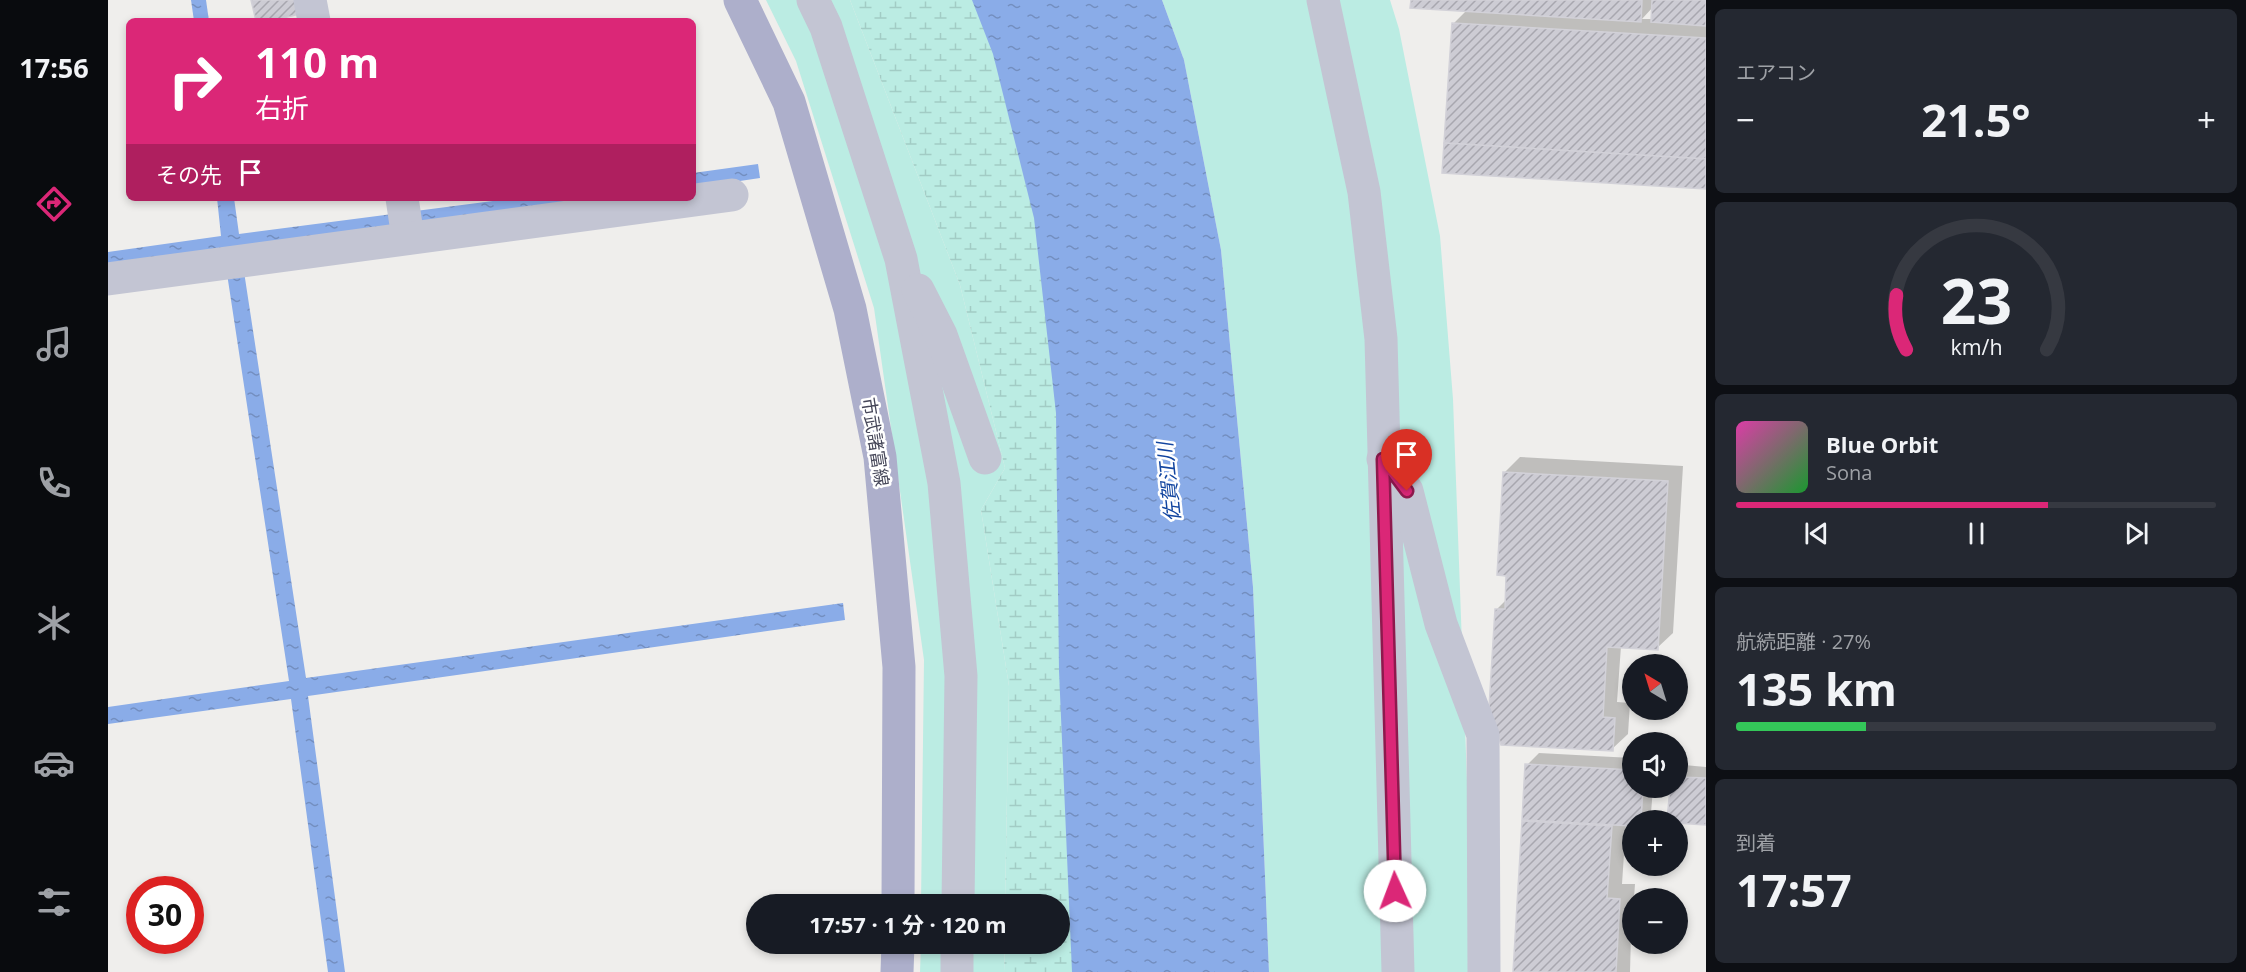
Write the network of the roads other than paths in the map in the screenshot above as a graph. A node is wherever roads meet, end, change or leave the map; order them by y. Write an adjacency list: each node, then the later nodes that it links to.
1 (310, 0): 5 (street)
2 (740, 0): 14 (main road, 市武諸富線)
3 (813, 0): 10 (street)
4 (1323, 0): 13 (street)
5 (313, 18)
6 (732, 195): 7 (street)
7 (696, 198)
8 (654, 201): 9 (street)
9 (405, 220): 11 (street)
10 (901, 259): 12 (street); 15 (street)
11 (108, 279)
12 (985, 458)
13 (1383, 459): 20 (street); 21 (street)
14 (898, 894)
15 (958, 894)
16 (898, 954): 18 (main road)
17 (957, 954): 19 (street)
18 (897, 972)
19 (957, 972)
20 (1398, 972)
21 (1484, 972)

